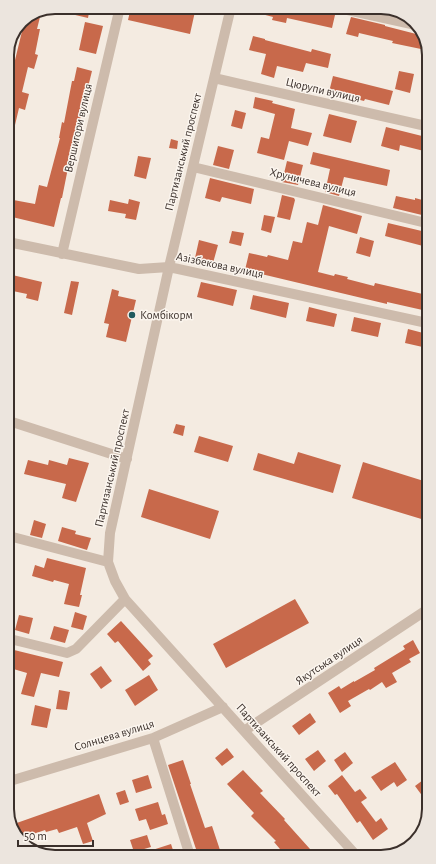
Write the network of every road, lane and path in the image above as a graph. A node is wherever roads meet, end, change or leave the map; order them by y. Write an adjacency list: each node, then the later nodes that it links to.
1 (118, 14): 10 (street, Вершигори вулиця)
2 (229, 14): 5 (street, Партизанський проспект)
3 (366, 14): 4 (street)
4 (407, 23)
5 (214, 78): 6 (street, Цюрупи вулиця); 7 (street, Партизанський проспект)
6 (422, 125)
7 (193, 167): 8 (street, Хруничева вулиця); 11 (street, Партизанський проспект)
8 (422, 223)
9 (14, 243): 10 (street, Азізбекова вулиця)
10 (62, 254): 11 (street, Азізбекова вулиця)
11 (169, 267): 12 (street, Азізбекова вулиця); 14 (street, Партизанський проспект)
12 (422, 322)
13 (14, 423): 14 (street)
14 (127, 458): 16 (street, Партизанський проспект)
15 (14, 537): 16 (street)
16 (108, 562): 17 (street, Партизанський проспект)
17 (125, 599): 19 (street); 20 (street, Партизанський проспект)
18 (422, 614): 21 (street, Якутська вулиця)
19 (14, 640)
20 (223, 707): 21 (street, Партизанський проспект); 22 (street, Солнцева вулиця)
21 (244, 731): 25 (street, Партизанський проспект)
22 (153, 738): 23 (street, Солнцева вулиця); 24 (street)
23 (14, 780)
24 (188, 850)
25 (351, 850)

